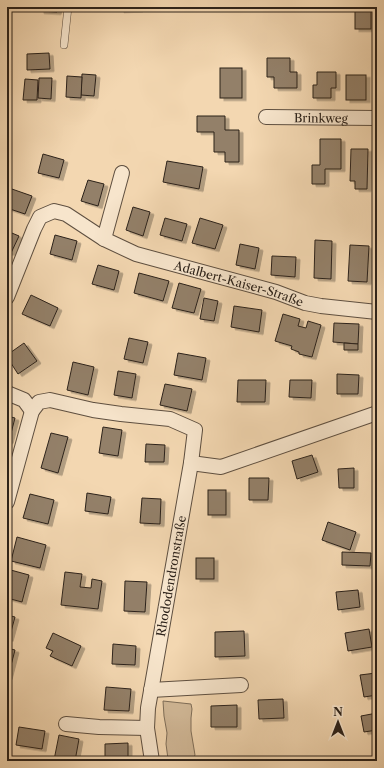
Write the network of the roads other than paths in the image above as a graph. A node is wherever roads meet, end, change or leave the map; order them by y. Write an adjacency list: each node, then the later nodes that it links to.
1 (68, 7): 2 (lane)
2 (64, 45)
3 (266, 117): 4 (street, Brinkweg)
4 (377, 118)
5 (122, 173): 6 (street)
6 (104, 239): 7 (street, Adalbert-Kaiser-Straße); 8 (street, Adalbert-Kaiser-Straße)
7 (7, 298)
8 (377, 312)
9 (7, 393): 10 (street)
10 (32, 411): 12 (street, Rhododendronstraße); 13 (street)
11 (377, 413): 12 (street)
12 (191, 463): 15 (street, Rhododendronstraße)
13 (7, 502)
14 (242, 686): 15 (street)
15 (150, 690): 17 (street, Rhododendronstraße)
16 (66, 724): 17 (street)
17 (147, 728): 18 (street, Rhododendronstraße)
18 (152, 761)

